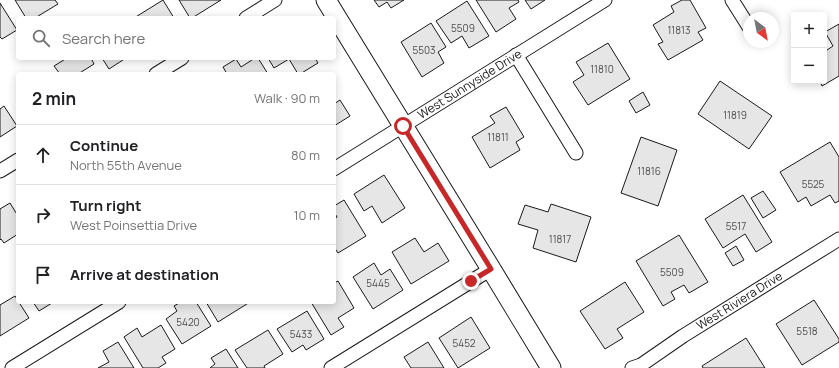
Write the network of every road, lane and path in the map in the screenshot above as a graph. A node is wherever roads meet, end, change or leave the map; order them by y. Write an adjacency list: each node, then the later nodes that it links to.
1 (275, 0): 5 (street)
2 (326, 0): 6 (street)
3 (606, 0): 9 (street, West Sunnyside Drive)
4 (732, 0): 8 (street)
5 (249, 16)
6 (336, 16)
7 (336, 16): 12 (street)
8 (743, 17)
9 (516, 55): 12 (street, West Sunnyside Drive); 13 (street)
10 (179, 60): 11 (street)
11 (159, 72)
12 (403, 126): 15 (street, West Sunnyside Drive); 18 (street)
13 (576, 153)
14 (16, 161): 16 (street)
15 (336, 168)
16 (0, 171)
17 (839, 239): 20 (street, West Riviera Drive)
18 (491, 269): 22 (street); 23 (street)
19 (116, 304): 21 (street)
20 (637, 367)
21 (12, 368)
22 (331, 368)
23 (551, 368)

